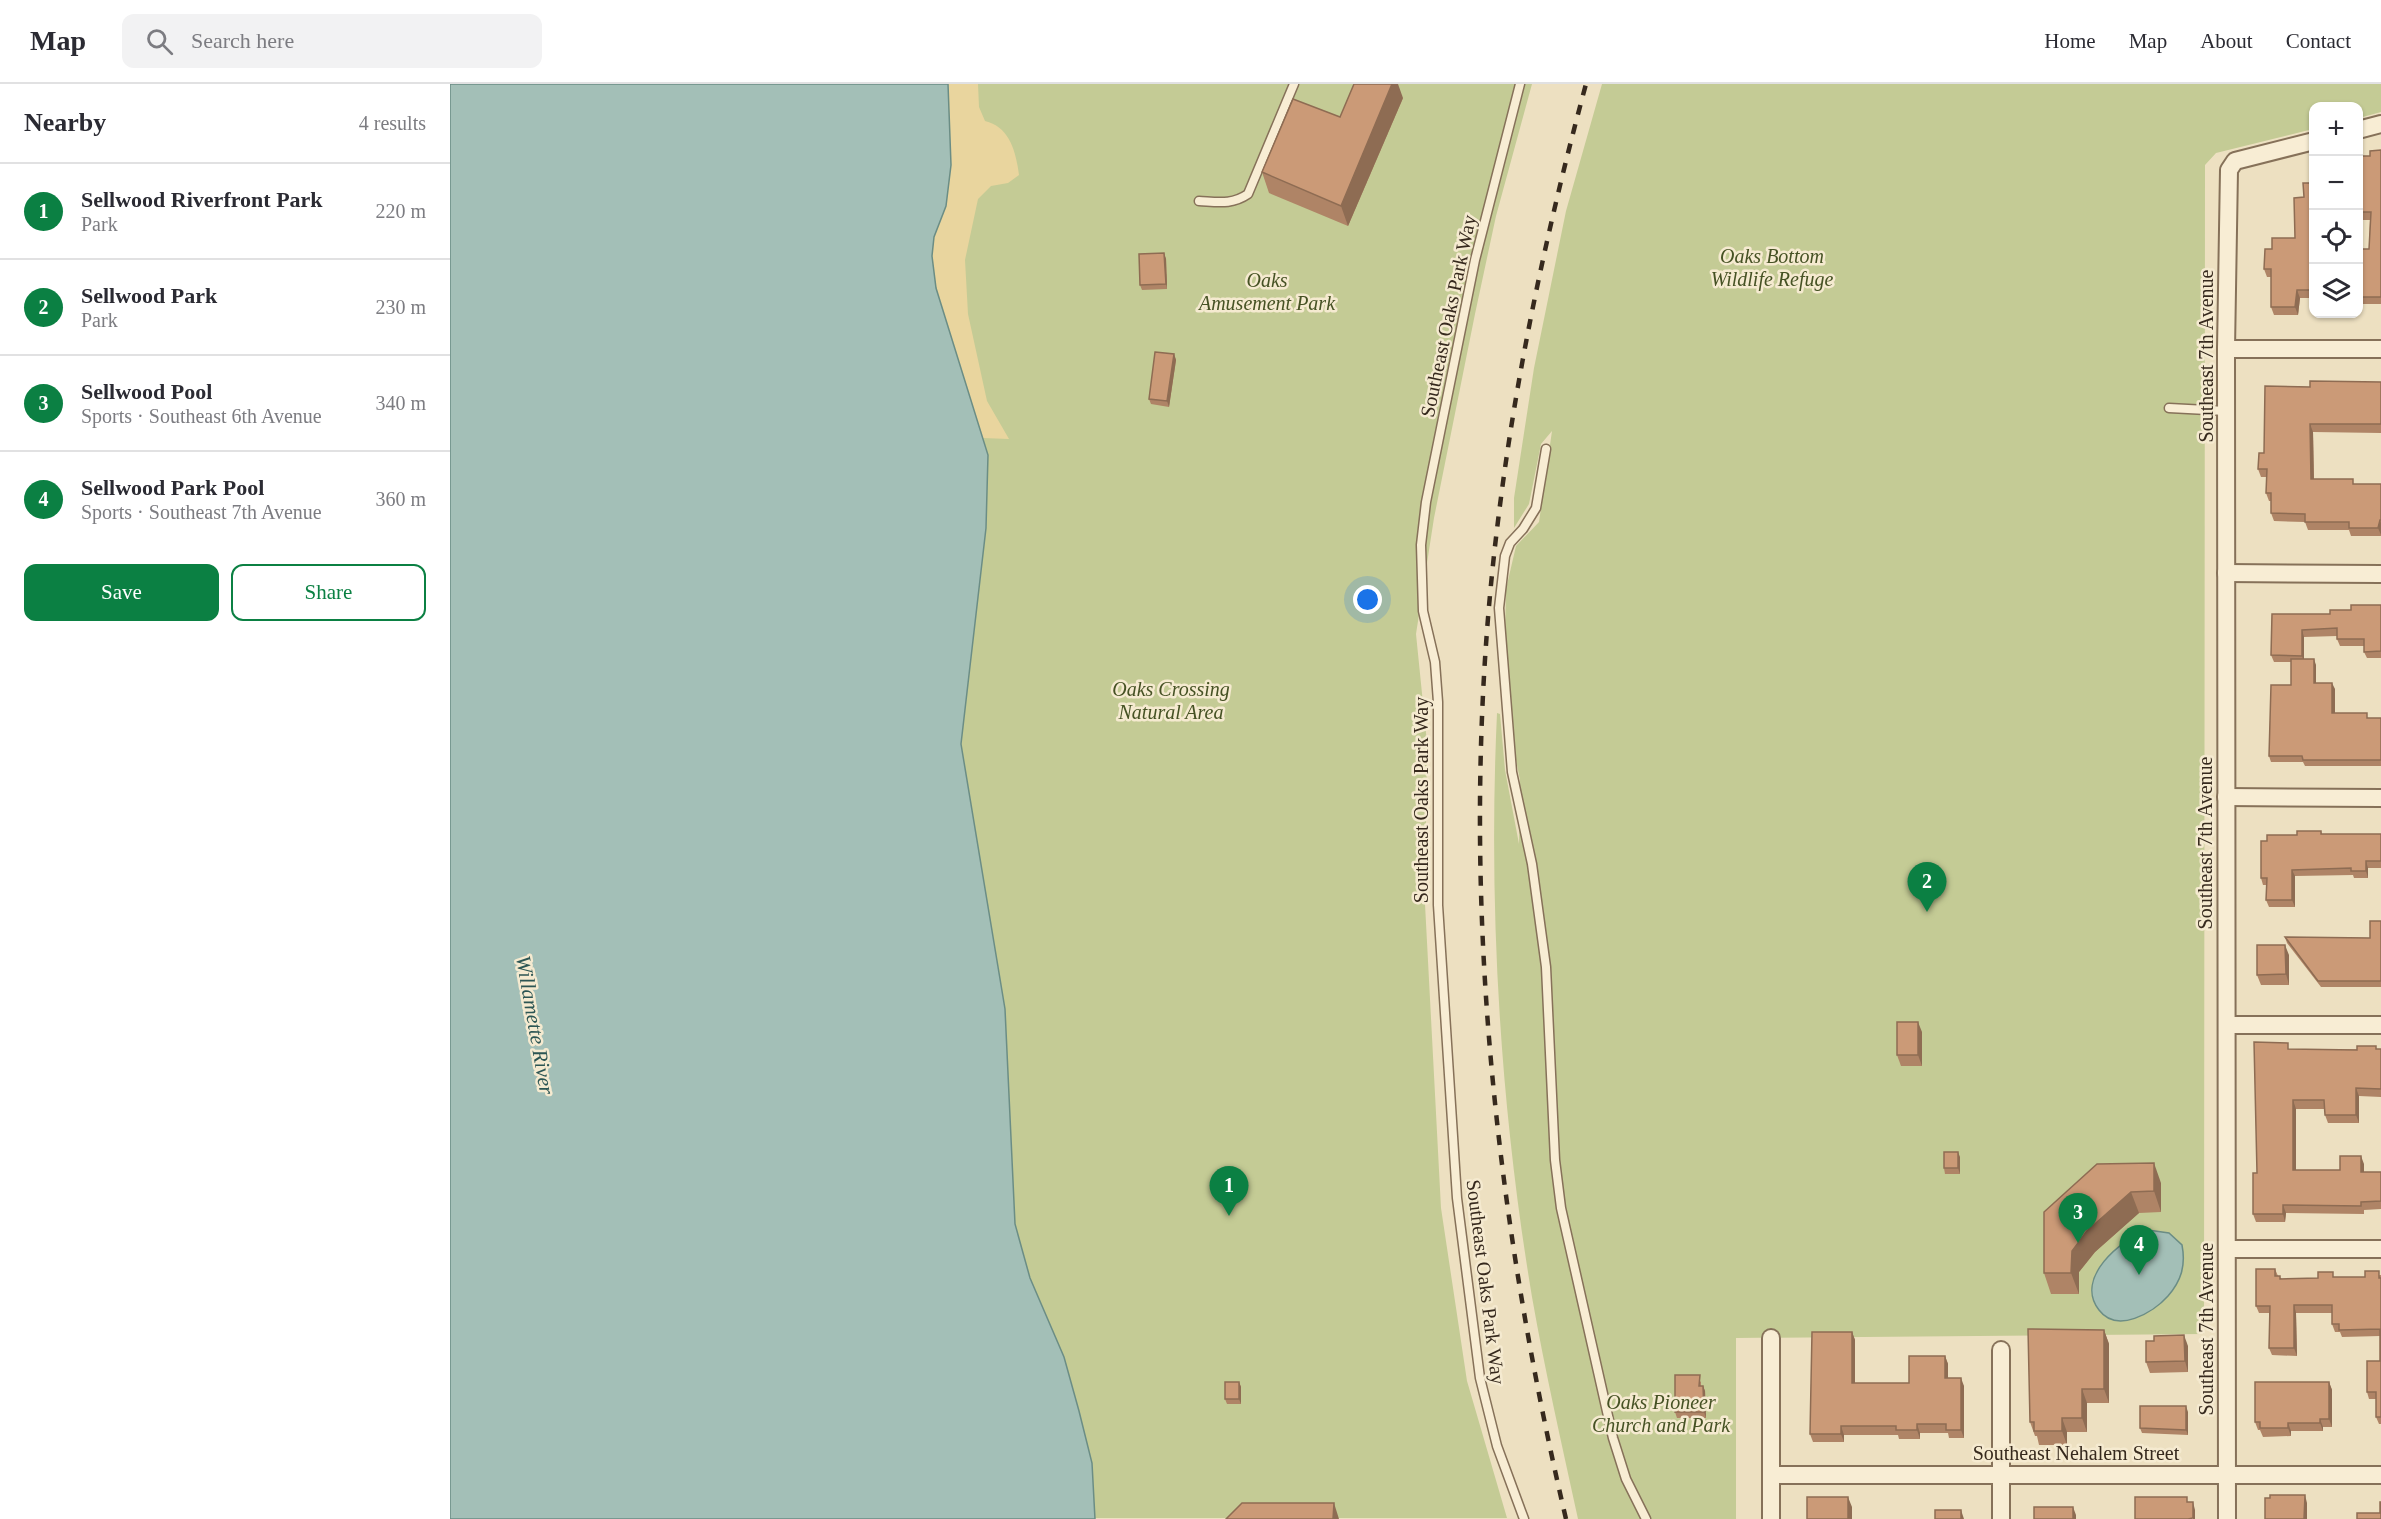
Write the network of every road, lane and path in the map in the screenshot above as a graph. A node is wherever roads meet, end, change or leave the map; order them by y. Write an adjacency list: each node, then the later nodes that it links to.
1 (1294, 84): 6 (lane)
2 (1520, 84): 26 (lane, Southeast Oaks Park Way)
3 (2381, 124): 4 (street)
4 (2363, 129)
5 (2309, 142): 7 (street, Southeast 7th Avenue)
6 (1200, 201)
7 (2226, 349): 8 (street); 10 (street, Southeast 7th Avenue)
8 (2381, 349)
9 (2169, 408): 10 (lane)
10 (2226, 411): 12 (street, Southeast 7th Avenue)
11 (1546, 449): 27 (lane)
12 (2226, 573): 13 (street); 14 (street, Southeast 7th Avenue)
13 (2381, 574)
14 (2226, 797): 15 (street); 16 (street, Southeast 7th Avenue)
15 (2381, 798)
16 (2227, 1025): 17 (street); 18 (street, Southeast 7th Avenue)
17 (2381, 1025)
18 (2227, 1249): 19 (street); 22 (street, Southeast 7th Avenue)
19 (2381, 1249)
20 (1771, 1338): 23 (street)
21 (2001, 1350): 24 (street)
22 (2227, 1474): 24 (street, Southeast Nehalem Street); 25 (street, Southeast Nehalem Street); 30 (street, Southeast 7th Avenue)
23 (1771, 1475): 24 (street, Southeast Nehalem Street); 28 (street)
24 (2002, 1475): 29 (street)
25 (2381, 1475)
26 (1524, 1519)
27 (1646, 1519)
28 (1770, 1519)
29 (2001, 1519)
30 (2227, 1519)

